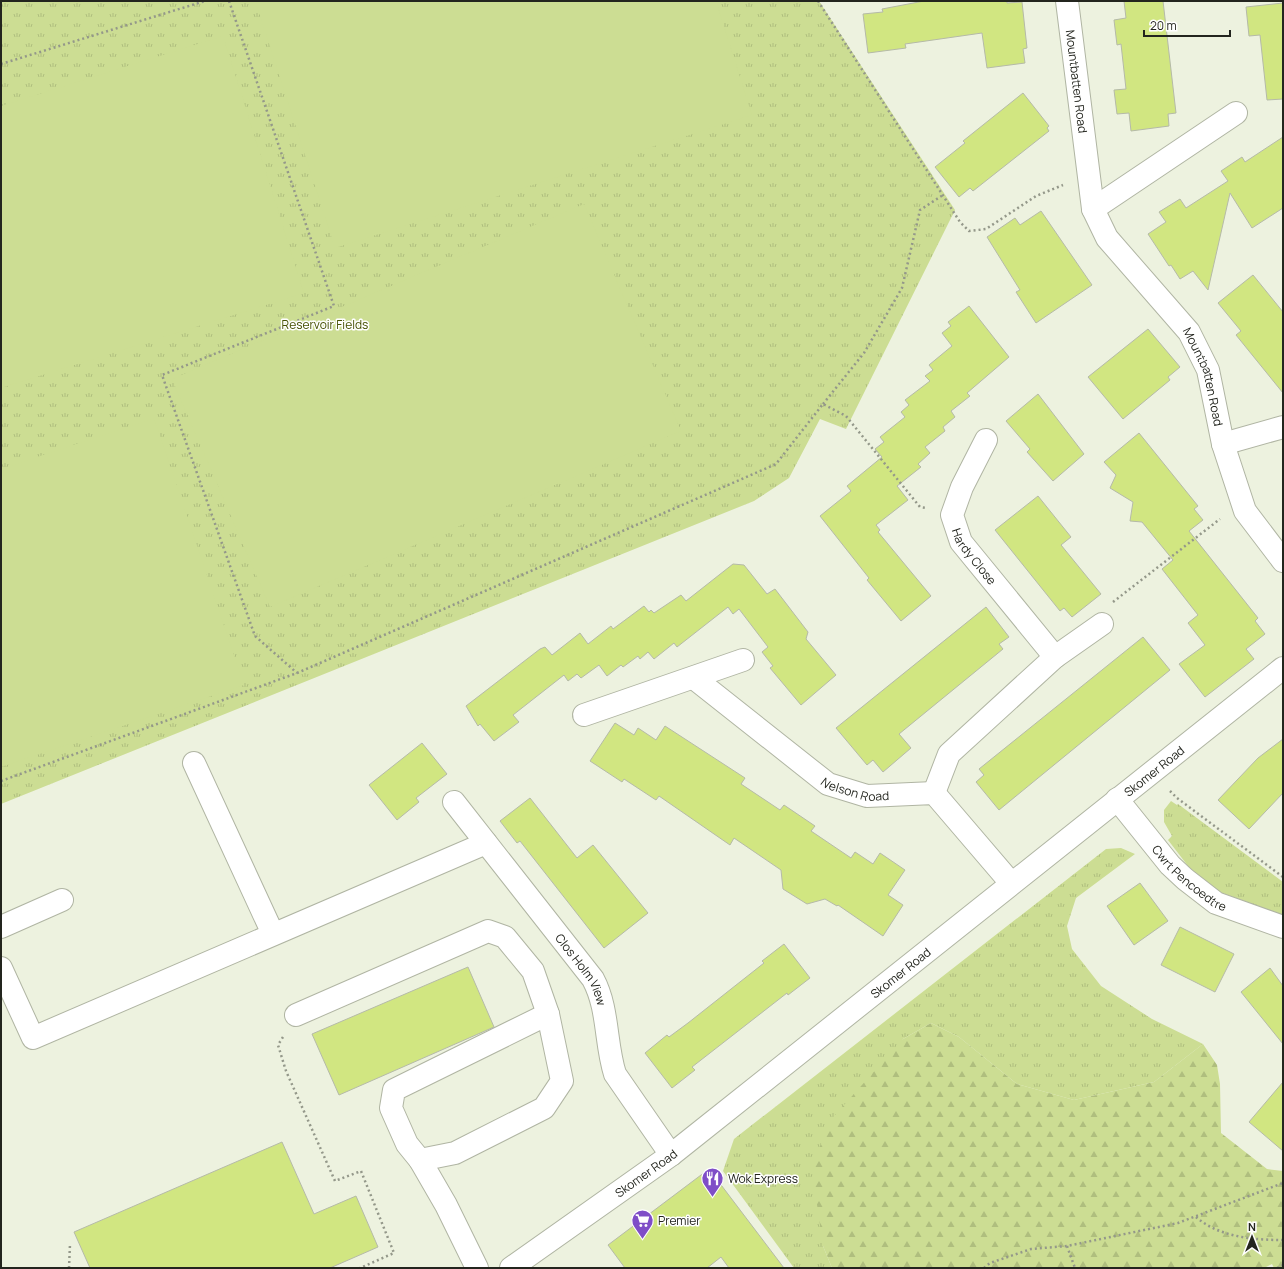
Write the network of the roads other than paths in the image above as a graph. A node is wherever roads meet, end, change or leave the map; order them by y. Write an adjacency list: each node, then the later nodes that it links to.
1 (1067, 1): 3 (street, Mountbatten Road)
2 (1236, 113): 3 (street)
3 (1093, 209): 6 (street, Mountbatten Road)
4 (1283, 428): 6 (street)
5 (986, 440): 9 (street, Hardy Close)
6 (1223, 444): 7 (street, Mountbatten Road)
7 (1283, 561)
8 (1102, 624): 9 (street)
9 (1055, 657): 15 (street)
10 (743, 660): 12 (street)
11 (1283, 668): 16 (street, Skomer Road)
12 (694, 678): 13 (street); 15 (street, Nelson Road)
13 (584, 715)
14 (194, 763): 23 (street)
15 (934, 792): 19 (street)
16 (1117, 799): 19 (street, Skomer Road); 22 (street, Cwrt Pencoedtre)
17 (454, 802): 18 (street, Clos Holm View)
18 (486, 843): 23 (street); 27 (street, Clos Holm View)
19 (1011, 883): 27 (street, Skomer Road)
20 (62, 900): 21 (street)
21 (1, 927)
22 (1283, 927)
23 (273, 934): 24 (street)
24 (1, 968)
25 (548, 1014): 26 (street); 28 (street); 28 (street)
26 (296, 1015)
27 (671, 1155): 30 (street, Skomer Road)
28 (420, 1160): 29 (street)
29 (477, 1268)
30 (511, 1268)

